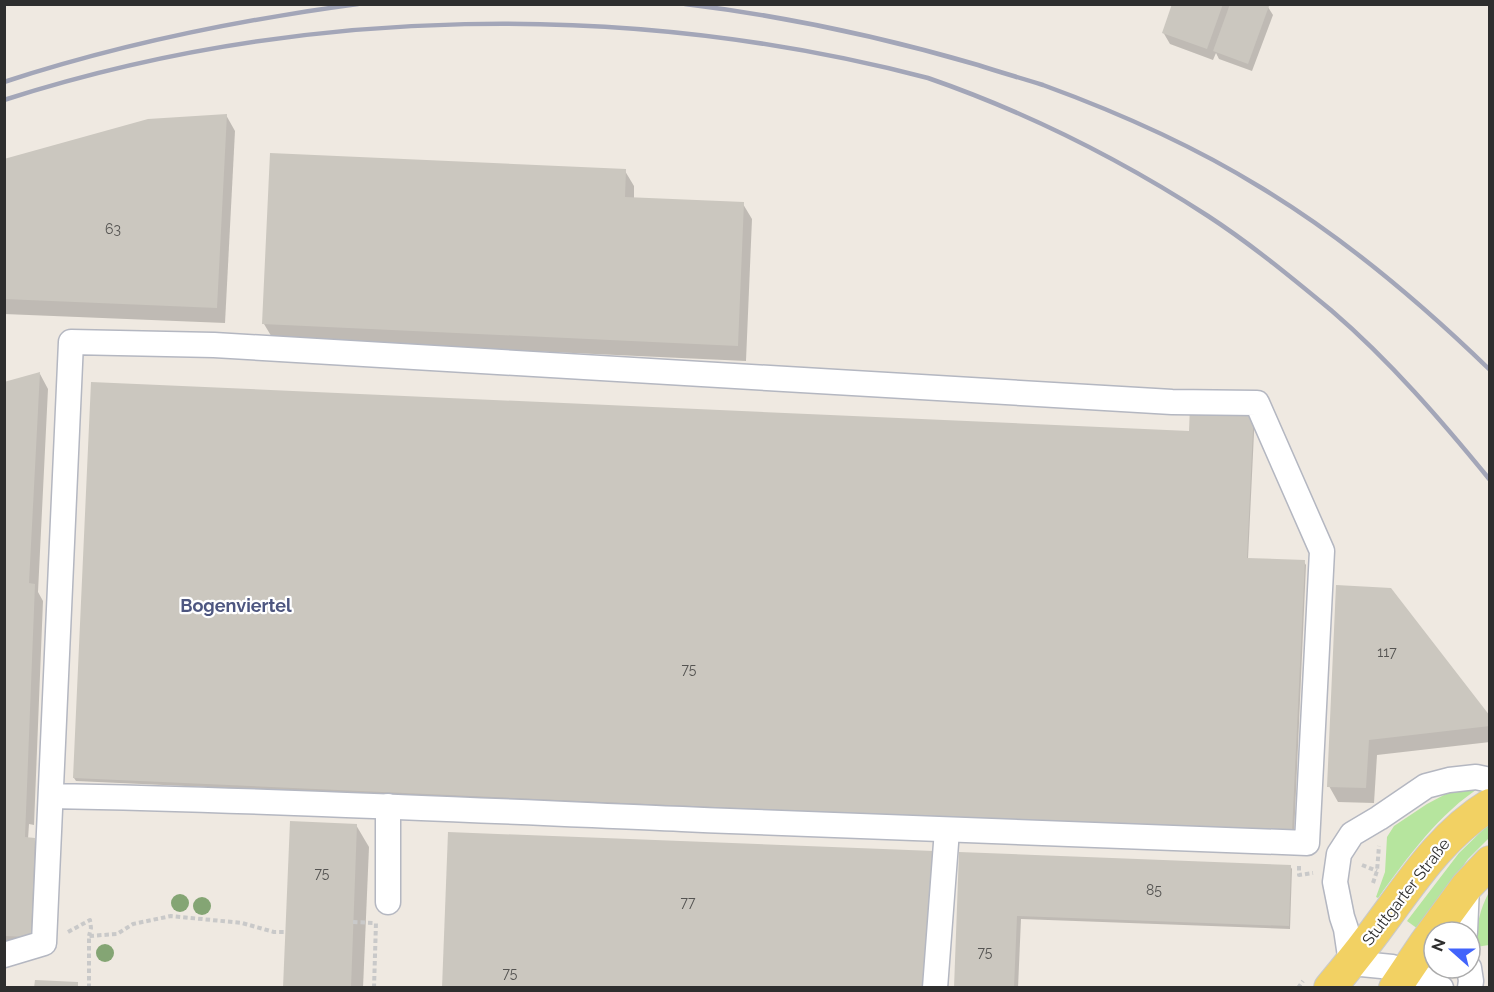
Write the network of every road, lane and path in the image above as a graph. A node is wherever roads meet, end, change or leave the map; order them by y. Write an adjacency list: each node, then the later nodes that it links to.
1 (1490, 780): 7 (lane)
2 (51, 796): 4 (lane); 6 (lane); 15 (lane)
3 (1490, 805): 17 (main road, Stuttgarter Straße)
4 (388, 806): 5 (lane); 10 (lane)
5 (947, 830): 6 (lane); 21 (lane)
6 (1307, 843): 7 (lane)
7 (1339, 854): 17 (lane)
8 (1490, 862): 9 (main road)
9 (1467, 886): 11 (lane); 18 (main road)
10 (382, 913): 12 (path); 20 (path)
11 (1466, 920)
12 (353, 922)
13 (286, 932): 14 (path)
14 (89, 936): 15 (path); 19 (path)
15 (44, 943): 16 (lane)
16 (4, 955)
17 (1351, 963): 18 (lane); 22 (main road, Stuttgarter Straße)
18 (1400, 980): 23 (lane)
19 (89, 987)
20 (374, 987)
21 (935, 987)
22 (1330, 987)
23 (1441, 987)

